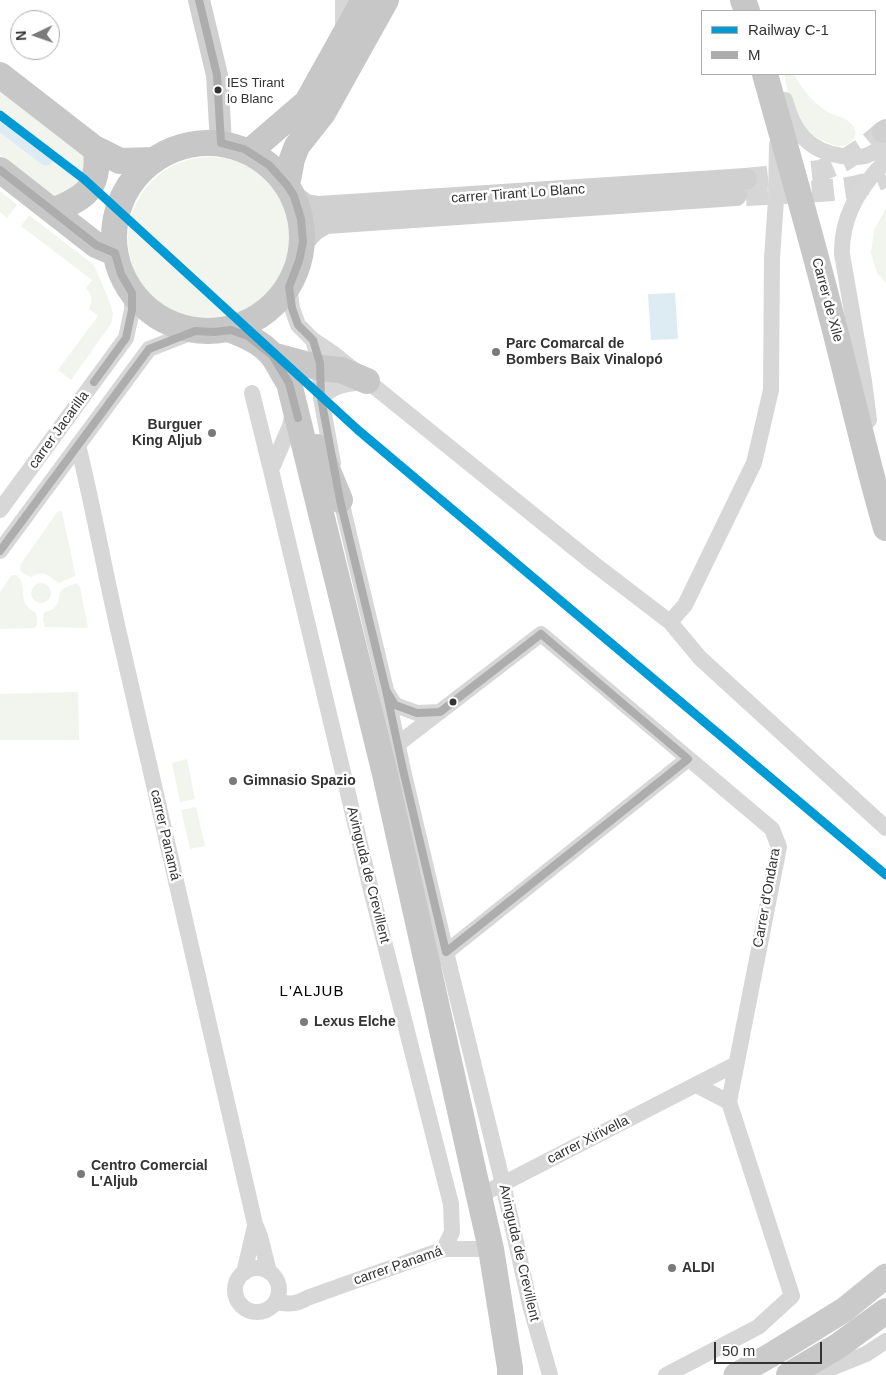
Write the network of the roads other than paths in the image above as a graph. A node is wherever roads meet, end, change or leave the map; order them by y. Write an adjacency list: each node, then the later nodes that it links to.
1 (199, 0): 11 (main road)
2 (343, 0): 5 (street)
3 (364, 0): 5 (highway)
4 (386, 0): 17 (highway)
5 (337, 48): 13 (highway)
6 (0, 75): 12 (highway)
7 (765, 75): 9 (highway, Carrer de Xile)
8 (777, 75): 10 (street)
9 (778, 122): 35 (highway, Carrer de Xile); 40 (street)
10 (885, 136)
11 (221, 144): 13 (highway); 14 (highway)
12 (96, 149): 14 (highway); 18 (highway)
13 (250, 152): 17 (highway)
14 (154, 160): 20 (highway)
15 (886, 162): 35 (street)
16 (0, 170): 18 (highway)
17 (290, 191): 19 (highway); 19 (main road, carrer Tirant Lo Blanc)
18 (53, 211): 20 (highway)
19 (303, 242): 21 (highway)
20 (115, 253): 22 (highway)
21 (289, 287): 23 (highway); 25 (street, Avinguda de Crevillent)
22 (132, 293): 24 (highway); 32 (street, carrer Jacarilla)
23 (231, 330): 24 (highway); 26 (highway, Avinguda de Crevillent)
24 (194, 331): 33 (street, carrer Jacarilla)
25 (313, 340): 27 (street, Avinguda de Crevillent); 28 (street)
26 (272, 355): 27 (highway); 31 (highway, Avinguda de Crevillent)
27 (320, 368): 28 (highway); 30 (street, Avinguda de Crevillent)
28 (367, 381): 30 (street); 40 (street)
29 (252, 393): 34 (street, Avinguda de Crevillent)
30 (321, 398): 36 (street, Avinguda de Crevillent)
31 (296, 412): 34 (street, Avinguda de Crevillent); 36 (highway); 45 (highway, Avinguda de Crevillent)
32 (58, 432): 33 (street); 37 (street, carrer Jacarilla)
33 (78, 445): 39 (street, carrer Jacarilla); 53 (street, carrer Panamá)
34 (271, 470): 54 (street, Avinguda de Crevillent)
35 (876, 494): 38 (highway, Carrer de Xile)
36 (340, 500): 41 (street, Avinguda de Crevillent)
37 (0, 510)
38 (886, 528)
39 (0, 551)
40 (670, 622): 46 (street)
41 (386, 690): 42 (street); 43 (street, Avinguda de Crevillent)
42 (440, 712): 43 (street); 44 (street, Carrer d'Ondara)
43 (399, 748): 45 (street); 47 (street, Avinguda de Crevillent)
44 (688, 759): 47 (street); 48 (street, Carrer d'Ondara)
45 (384, 774): 47 (highway, Avinguda de Crevillent)
46 (886, 828)
47 (437, 960): 51 (street, Avinguda de Crevillent); 52 (highway, Avinguda de Crevillent)
48 (736, 1064): 49 (street, carrer Xirivella); 50 (street, Carrer d'Ondara)
49 (696, 1084): 50 (street); 51 (street, carrer Xirivella)
50 (729, 1102): 64 (street, Carrer d'Ondara)
51 (503, 1184): 52 (street, carrer Xirivella); 63 (street, Avinguda de Crevillent)
52 (479, 1196): 55 (highway, Avinguda de Crevillent)
53 (255, 1224): 56 (street, carrer Panamá); 57 (street, carrer Panamá)
54 (444, 1249): 55 (street, carrer Panamá); 59 (street, carrer Panamá)
55 (491, 1249): 62 (highway, Avinguda de Crevillent)
56 (268, 1272): 57 (street); 59 (street)
57 (244, 1273): 59 (street)
58 (886, 1276): 65 (main road)
59 (277, 1294)
60 (886, 1311): 66 (highway)
61 (886, 1341): 67 (street)
62 (511, 1373)
63 (550, 1375)
64 (666, 1375)
65 (736, 1375)
66 (789, 1375)
67 (814, 1375)

